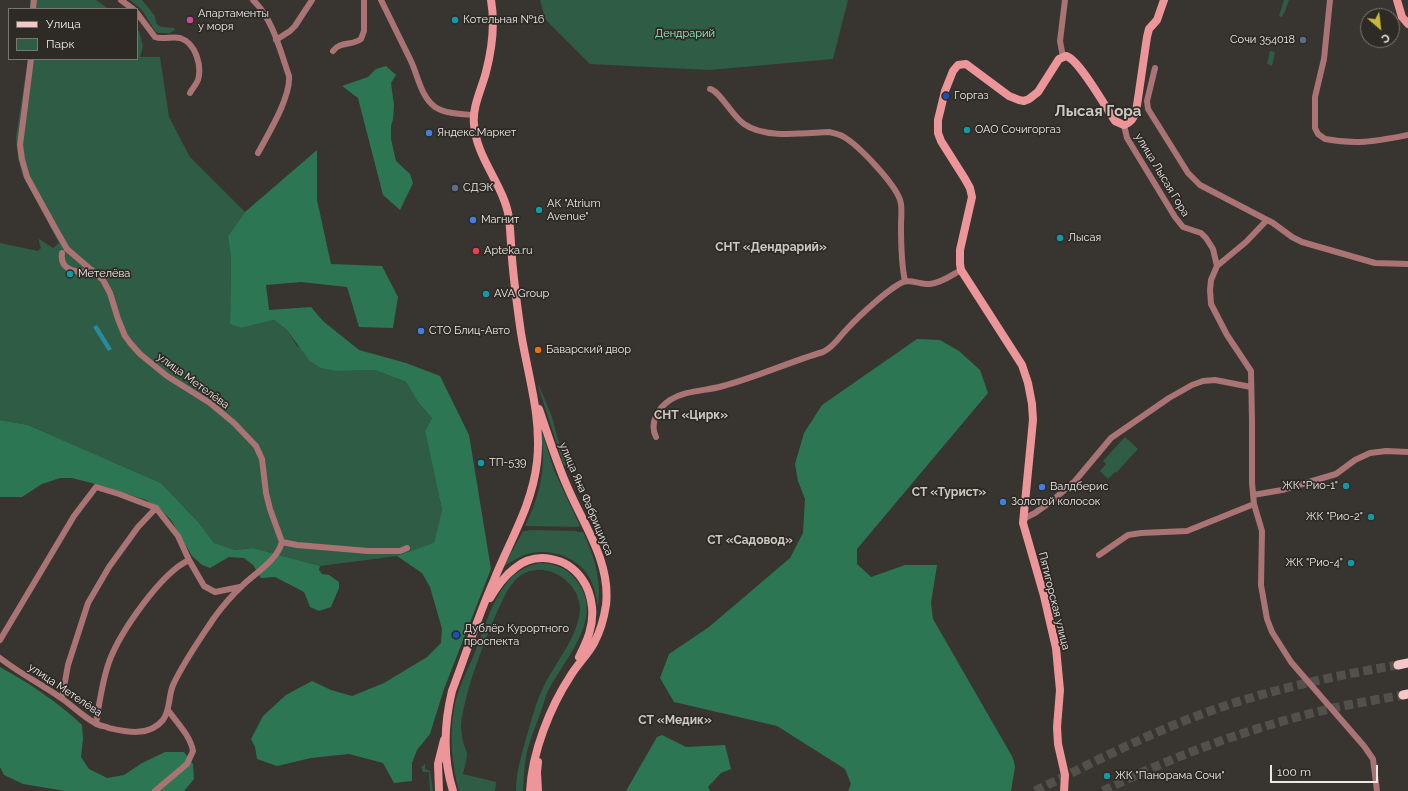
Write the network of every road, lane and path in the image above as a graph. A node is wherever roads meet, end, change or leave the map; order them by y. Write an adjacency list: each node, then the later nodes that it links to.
1 (121, 0): 11 (street)
2 (253, 0): 14 (street)
3 (312, 0): 14 (street)
4 (364, 0): 15 (street)
5 (380, 0): 21 (street)
6 (492, 0): 21 (main road, улица Яна Фабрициуса)
7 (1065, 0): 16 (street)
8 (1164, 0): 22 (main road)
9 (1330, 0): 23 (street)
10 (1397, 0): 13 (main road)
11 (132, 8)
12 (138, 14): 20 (street)
13 (1408, 24)
14 (276, 40): 24 (street)
15 (333, 51)
16 (1063, 57): 22 (main road); 30 (main road)
17 (31, 60): 26 (street)
18 (1155, 68): 25 (street, улица Лысая Гора)
19 (710, 89): 31 (street)
20 (190, 93)
21 (474, 115): 33 (main road, улица Яна Фабрициуса)
22 (1124, 125): 28 (street, улица Лысая Гора)
23 (1408, 135)
24 (258, 153)
25 (1267, 220): 27 (street, улица Лысая Гора); 28 (street)
26 (65, 251): 29 (street, улица Метелёва); 29 (street)
27 (1408, 264)
28 (1217, 266): 32 (street)
29 (92, 270): 40 (street, улица Метелёва)
30 (961, 270): 31 (street); 39 (main road, Пятигорская улица)
31 (905, 281): 34 (street)
32 (1251, 387): 36 (street); 39 (street)
33 (533, 393): 45 (main road, улица Яна Фабрициуса); 50 (main road, улица Яна Фабрициуса)
34 (656, 437)
35 (1408, 452): 36 (street)
36 (1253, 495): 37 (street)
37 (1254, 504): 42 (street); 62 (street)
38 (156, 508): 43 (street); 46 (street); 51 (street)
39 (1023, 519): 61 (main road, Пятигорская улица)
40 (282, 542): 41 (street); 44 (street, улица Метелёва)
41 (407, 548)
42 (1099, 555)
43 (189, 560): 44 (street); 53 (street)
44 (240, 587): 52 (street, улица Метелёва)
45 (482, 610): 50 (main road); 54 (main road, улица Яна Фабрициуса)
46 (0, 640)
47 (0, 658): 51 (street, улица Метелёва)
48 (1408, 664): 49 (main road)
49 (1398, 665)
50 (571, 676): 55 (main road, улица Яна Фабрициуса)
51 (62, 698): 53 (street, улица Метелёва)
52 (168, 710): 53 (street, улица Метелёва); 56 (street)
53 (96, 724)
54 (446, 732): 57 (main road); 58 (main road, улица Яна Фабрициуса)
55 (543, 735): 59 (main road, улица Яна Фабрициуса); 60 (main road)
56 (156, 791)
57 (439, 791)
58 (453, 791)
59 (530, 791)
60 (538, 791)
61 (1064, 791)
62 (1377, 791)

